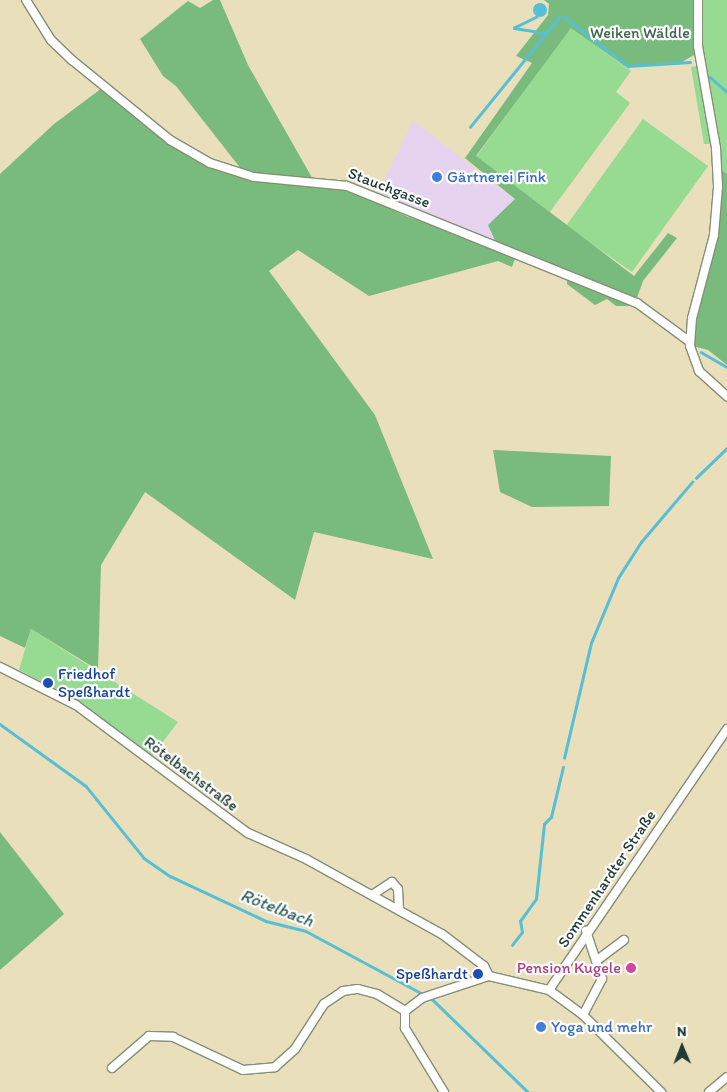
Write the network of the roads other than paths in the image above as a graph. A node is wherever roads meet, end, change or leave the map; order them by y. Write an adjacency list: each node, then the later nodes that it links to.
1 (26, 0): 3 (street, Stauchgasse)
2 (698, 0): 3 (street)
3 (689, 341): 4 (street)
4 (727, 396)
5 (0, 667): 7 (street, Rötelbachstraße)
6 (727, 729): 9 (street, Sommenhardter Straße)
7 (372, 895): 8 (street, Rötelbachstraße); 8 (street)
8 (399, 908): 12 (street, Rötelbachstraße)
9 (586, 930): 11 (street); 13 (street, Sommenhardter Straße)
10 (624, 940): 11 (street)
11 (596, 962): 15 (street)
12 (490, 976): 13 (street); 14 (street)
13 (549, 990): 15 (street)
14 (405, 1011): 16 (street); 18 (street)
15 (583, 1015): 19 (street)
16 (112, 1068)
17 (727, 1077): 20 (street)
18 (444, 1092)
19 (661, 1092)
20 (709, 1092)

